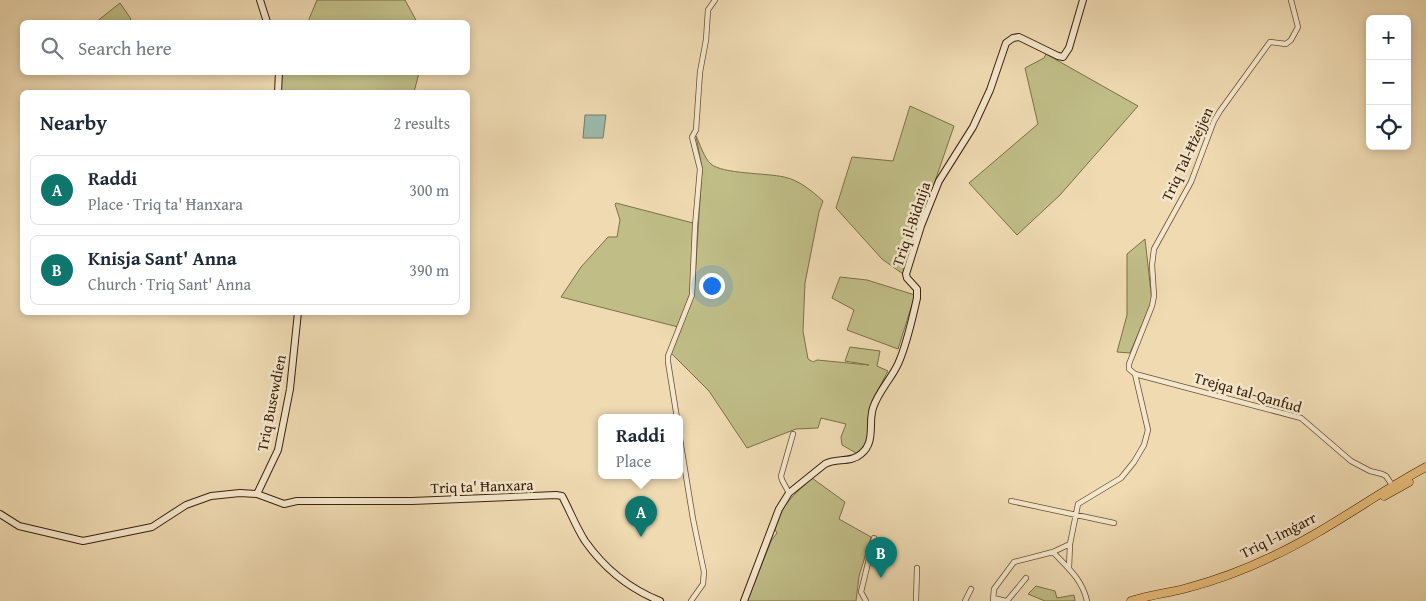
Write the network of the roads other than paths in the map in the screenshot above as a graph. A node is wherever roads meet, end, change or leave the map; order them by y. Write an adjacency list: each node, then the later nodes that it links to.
1 (260, 0): 5 (street)
2 (715, 0): 10 (street)
3 (1083, 0): 16 (street, Triq il-Bidnija)
4 (1291, 0): 9 (street, Triq Tal-Ħżejjen)
5 (266, 20)
6 (279, 75): 7 (street)
7 (278, 90)
8 (298, 315): 17 (street, Triq Busewdien)
9 (1136, 374): 15 (street, Trejqa tal-Qanfud); 20 (street)
10 (675, 414)
11 (793, 434): 16 (street)
12 (683, 459): 31 (street)
13 (1426, 467): 15 (main road, Triq l-Imġarr)
14 (1426, 473): 39 (main road, Triq l-Imġarr)
15 (1392, 485): 38 (main road, Triq l-Imġarr)
16 (790, 493): 32 (street, Triq il-Bidnija)
17 (257, 494): 19 (street); 30 (street, Triq ta' Ħanxara)
18 (1011, 501): 20 (street)
19 (0, 514)
20 (1077, 516): 21 (street); 23 (street)
21 (1114, 523)
22 (874, 538): 33 (street)
23 (1070, 544): 24 (street); 26 (street)
24 (1053, 552): 26 (street); 29 (street)
25 (917, 568): 34 (street)
26 (1069, 568): 37 (street)
27 (1026, 578): 36 (street)
28 (972, 589): 35 (street)
29 (993, 600): 36 (street)
30 (660, 601)
31 (692, 601)
32 (744, 601)
33 (866, 601)
34 (916, 601)
35 (965, 601)
36 (1006, 601)
37 (1087, 601)
38 (1131, 601)
39 (1149, 601)

